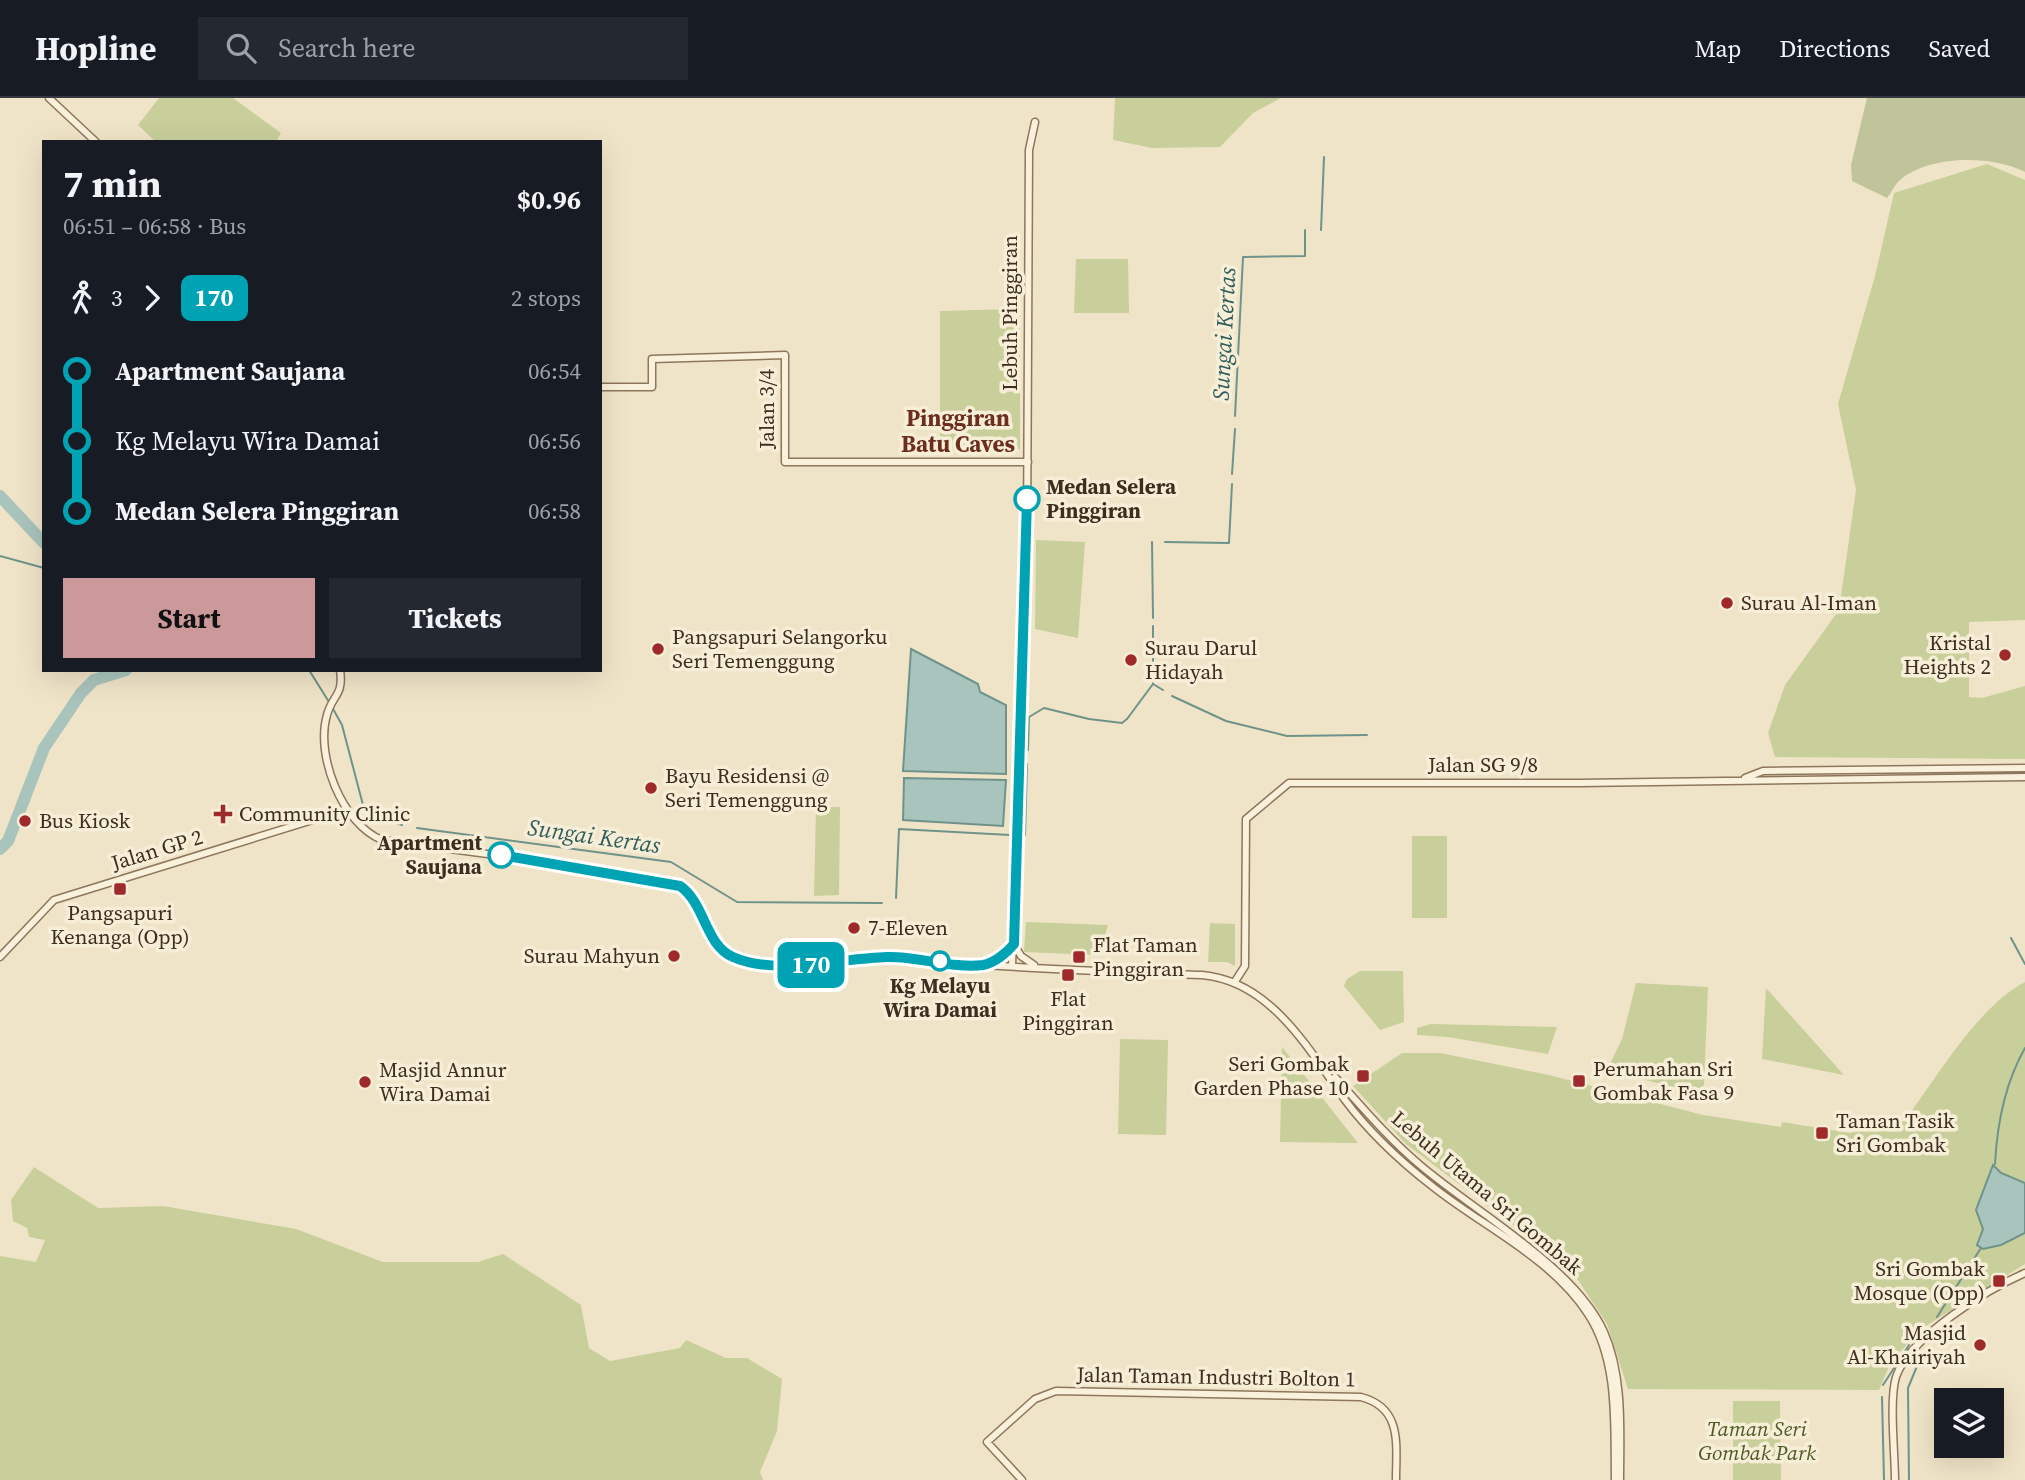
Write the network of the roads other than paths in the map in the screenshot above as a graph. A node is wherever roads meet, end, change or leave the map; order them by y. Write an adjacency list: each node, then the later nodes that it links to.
1 (49, 98): 3 (street)
2 (1035, 122): 5 (street, Lebuh Pinggiran)
3 (94, 140)
4 (602, 387): 5 (street, Jalan 3/4)
5 (1028, 462): 13 (street, Lebuh Pinggiran)
6 (340, 672): 12 (street)
7 (2025, 768): 8 (street)
8 (1754, 772): 10 (street); 11 (street)
9 (2025, 776): 11 (street, Jalan SG 9/8)
10 (1744, 779): 11 (street, Jalan SG 9/8); 18 (street, Jalan SG 9/8)
11 (1762, 779)
12 (345, 810): 14 (street, Jalan GP 2); 15 (street, Lebuh Utama Sri Gombak)
13 (1014, 944): 15 (street); 16 (street, Lebuh Pinggiran); 17 (street)
14 (0, 957)
15 (985, 965): 16 (street, Lebuh Utama Sri Gombak)
16 (1012, 966): 17 (street, Lebuh Utama Sri Gombak)
17 (1037, 966): 18 (street, Lebuh Utama Sri Gombak)
18 (1234, 983): 19 (street, Lebuh Utama Sri Gombak)
19 (1325, 1067): 23 (street, Lebuh Utama Sri Gombak); 24 (street, Lebuh Utama Sri Gombak)
20 (2025, 1273): 25 (street)
21 (1022, 1480): 22 (street, Jalan Taman Industri Bolton 1)
22 (1396, 1480)
23 (1615, 1480)
24 (1620, 1480)
25 (1895, 1480)

